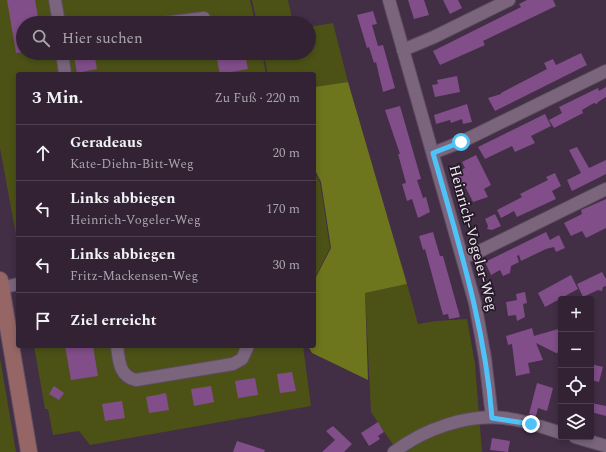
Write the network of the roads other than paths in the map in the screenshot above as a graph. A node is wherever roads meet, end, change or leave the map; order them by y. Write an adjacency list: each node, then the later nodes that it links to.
1 (55, 0): 4 (street)
2 (389, 0): 5 (street, Heinrich-Vogeler-Weg)
3 (509, 0): 5 (street)
4 (58, 16)
5 (403, 50): 9 (street, Heinrich-Vogeler-Weg)
6 (63, 60): 8 (street)
7 (606, 71): 9 (street)
8 (65, 72)
9 (433, 153): 11 (street, Heinrich-Vogeler-Weg)
10 (606, 189): 11 (street)
11 (463, 257): 16 (street, Heinrich-Vogeler-Weg)
12 (1, 284): 13 (street); 20 (main road)
13 (16, 284)
14 (117, 348): 15 (street)
15 (247, 348)
16 (492, 418): 17 (street); 21 (street)
17 (558, 432)
18 (585, 440): 19 (street)
19 (606, 446)
20 (29, 452)
21 (394, 452)

